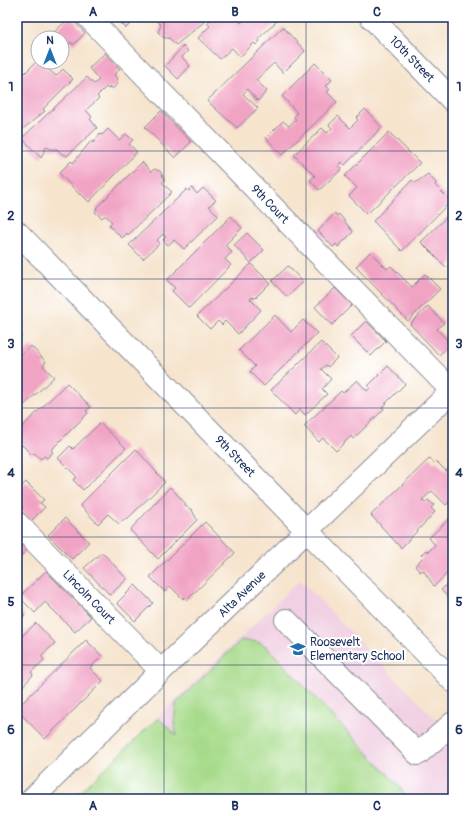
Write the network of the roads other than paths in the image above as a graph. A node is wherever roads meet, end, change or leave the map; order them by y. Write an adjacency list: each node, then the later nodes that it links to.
1 (88, 17): 5 (street, 9th Court)
2 (371, 17): 3 (street, 10th Street)
3 (453, 101)
4 (17, 232): 7 (street, 9th Street)
5 (453, 391): 7 (street, Alta Avenue)
6 (17, 523): 9 (street, Lincoln Court)
7 (308, 531): 9 (street, Alta Avenue); 10 (street, 9th Street)
8 (286, 620): 11 (street)
9 (162, 671): 12 (street, Alta Avenue)
10 (453, 681)
11 (453, 723)
12 (32, 799)

